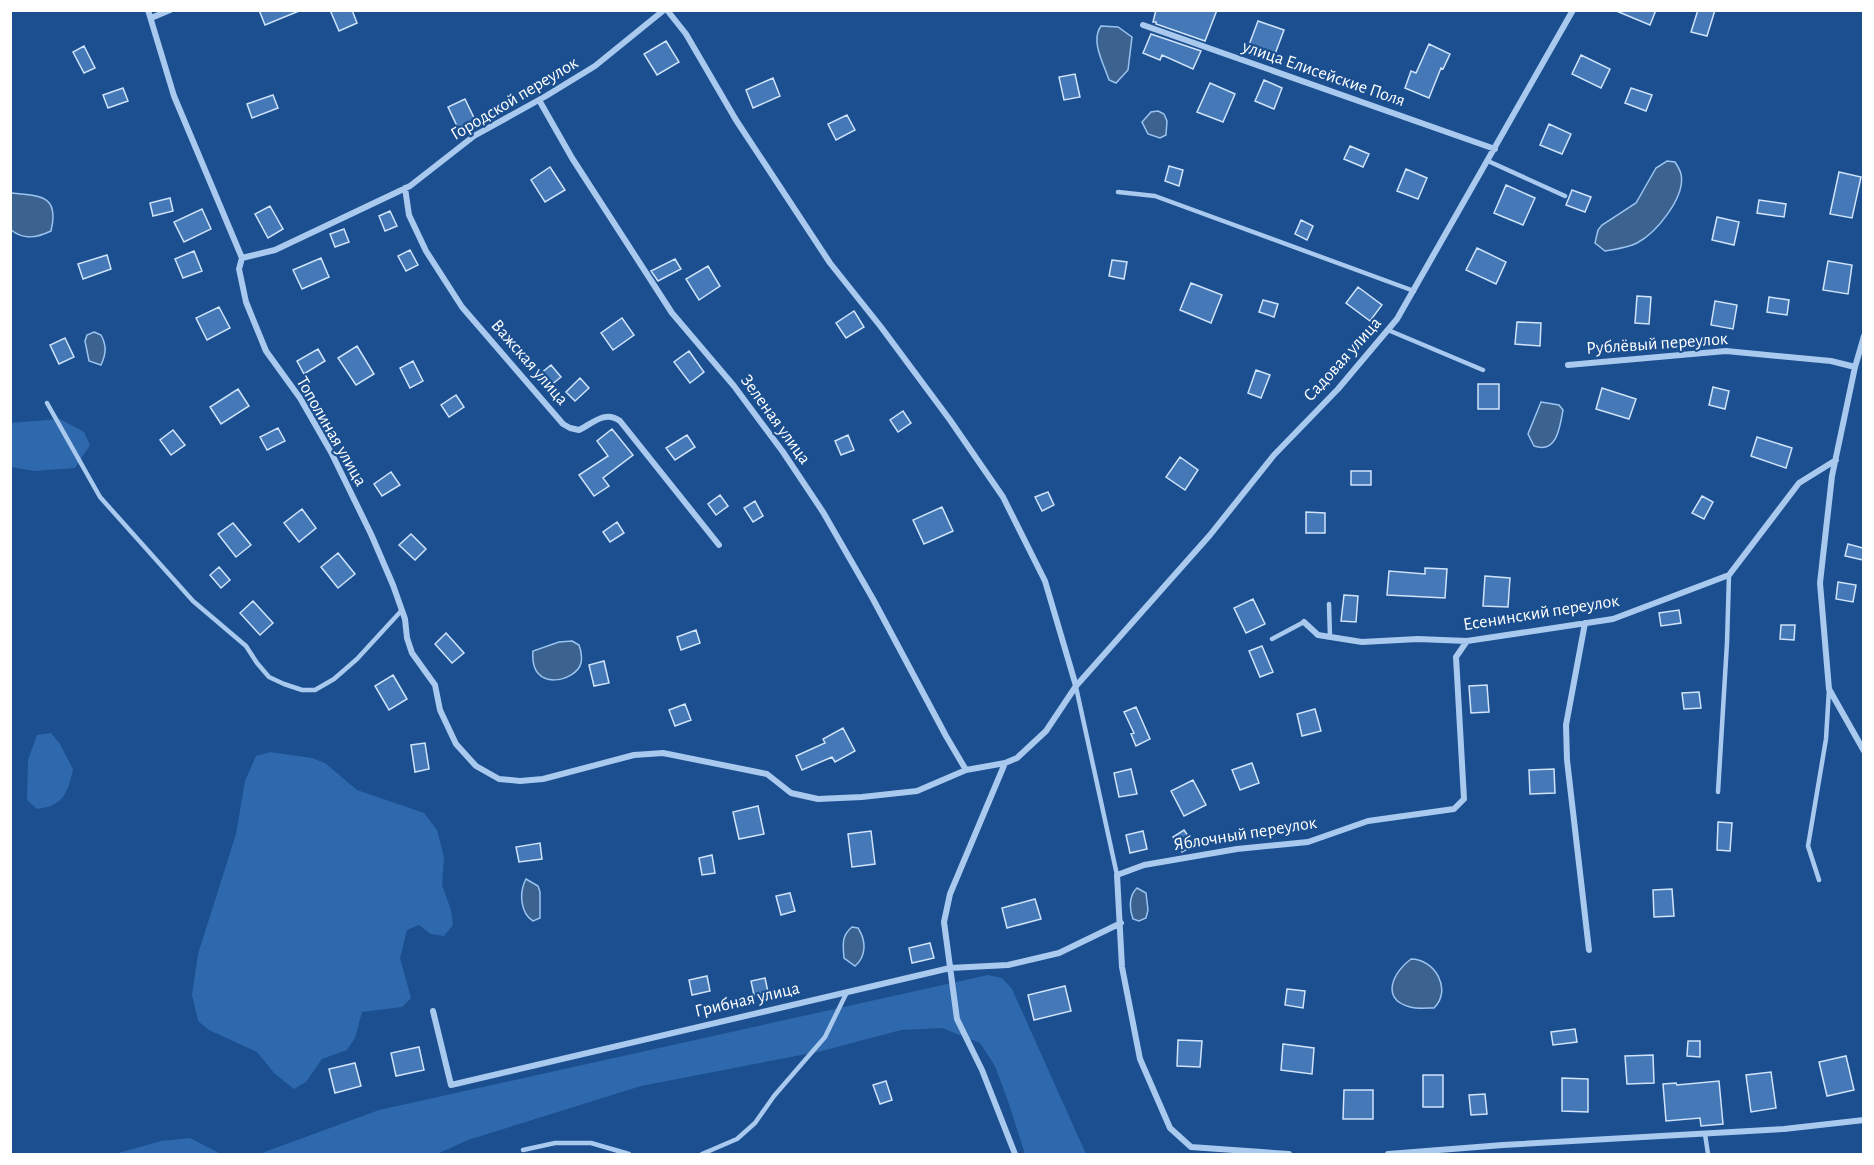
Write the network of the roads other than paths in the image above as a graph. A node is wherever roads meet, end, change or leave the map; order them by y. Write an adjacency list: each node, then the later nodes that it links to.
1 (148, 10): 5 (street)
2 (170, 10): 5 (street)
3 (665, 10): 7 (street, Городской переулок); 31 (street)
4 (1573, 10): 8 (street, Садовая улица)
5 (151, 18): 13 (street)
6 (1143, 25): 8 (street, улица Елисейские Поля)
7 (539, 100): 10 (street, Городской переулок); 35 (street, Зеленая улица)
8 (1495, 149): 9 (street, Садовая улица)
9 (1488, 161): 12 (lane); 14 (street, Садовая улица)
10 (405, 188): 13 (street, Городской переулок); 22 (street, Важская улица)
11 (1118, 192): 14 (lane)
12 (1564, 196)
13 (242, 258): 25 (street, Тополиная улица)
14 (1414, 291): 15 (street, Садовая улица)
15 (1388, 330): 19 (lane); 31 (street, Садовая улица)
16 (1863, 336): 18 (street)
17 (1568, 365): 18 (street, Рублёвый переулок)
18 (1855, 367): 21 (street)
19 (1483, 370)
20 (47, 403): 25 (lane)
21 (1836, 460): 23 (street); 32 (street)
22 (719, 545)
23 (1729, 575): 27 (street, Есенинский переулок); 36 (lane)
24 (1329, 604): 28 (lane)
25 (402, 610): 35 (street, Тополиная улица)
26 (1304, 622): 28 (street, Есенинский переулок); 29 (lane)
27 (1585, 623): 30 (street, Есенинский переулок); 40 (street)
28 (1329, 637): 30 (street, Есенинский переулок)
29 (1272, 639)
30 (1467, 641): 37 (street, Яблочный переулок)
31 (1076, 686): 34 (street, Садовая улица); 37 (lane)
32 (1829, 689): 33 (street); 38 (lane)
33 (1863, 751)
34 (1005, 763): 35 (street, Тополиная улица); 41 (street)
35 (966, 770)
36 (1718, 792)
37 (1117, 874): 39 (street)
38 (1819, 880)
39 (1121, 923): 41 (street, Грибная улица); 50 (street)
40 (1589, 950)
41 (950, 968): 42 (street, Грибная улица); 49 (street)
42 (847, 992): 43 (street, Грибная улица); 48 (lane)
43 (433, 1011)
44 (1863, 1120): 45 (street)
45 (1705, 1134): 51 (street); 52 (lane)
46 (523, 1150): 47 (lane)
47 (629, 1155)
48 (702, 1155)
49 (1015, 1155)
50 (1289, 1155)
51 (1388, 1155)
52 (1708, 1155)

